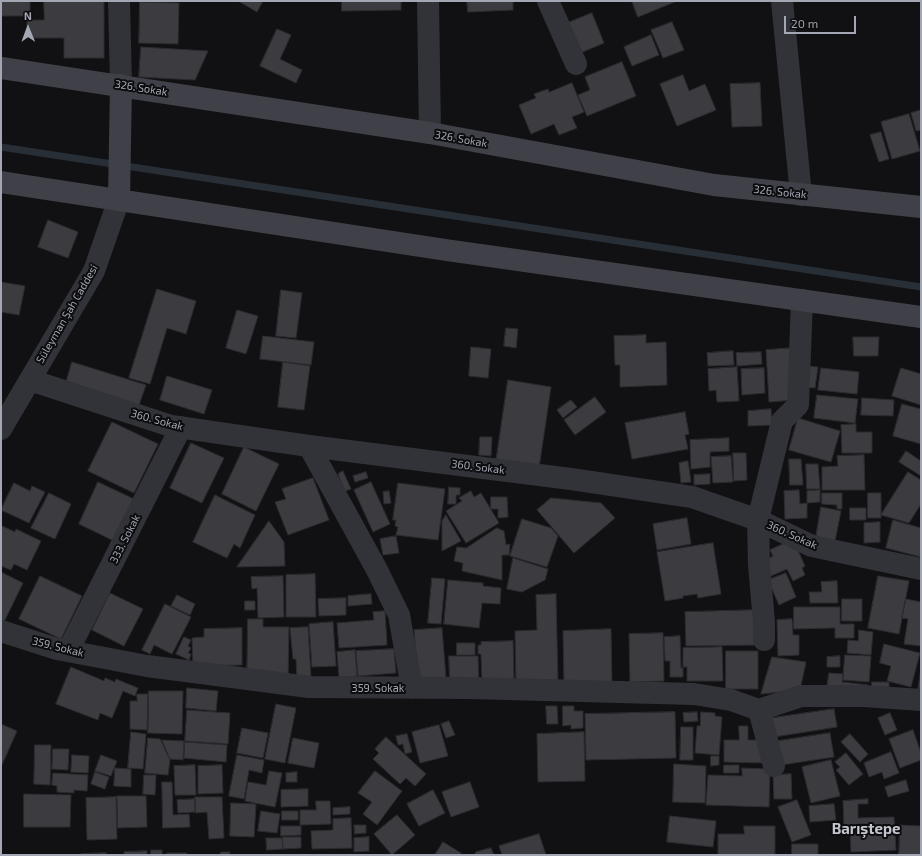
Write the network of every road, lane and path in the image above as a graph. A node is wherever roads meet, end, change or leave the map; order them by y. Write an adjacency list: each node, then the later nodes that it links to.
1 (119, 1): 7 (street, Süleyman Şah Caddesi)
2 (428, 1): 8 (street)
3 (548, 1): 5 (street)
4 (782, 1): 10 (street)
5 (576, 64)
6 (1, 68): 7 (street, 326. Sokak)
7 (121, 85): 8 (street, 326. Sokak); 11 (street, Süleyman Şah Caddesi)
8 (430, 133): 10 (street, 326. Sokak)
9 (1, 182): 11 (street)
10 (801, 195): 12 (street, 326. Sokak)
11 (119, 199): 13 (street); 15 (street, Süleyman Şah Caddesi)
12 (921, 208)
13 (802, 300): 14 (street); 19 (street)
14 (921, 317)
15 (30, 380): 16 (street, 360. Sokak); 17 (street, Süleyman Şah Caddesi)
16 (181, 427): 18 (street, 360. Sokak); 23 (street, 333. Sokak)
17 (1, 429)
18 (309, 446): 19 (street, 360. Sokak); 24 (street)
19 (758, 520): 20 (street, 360. Sokak); 22 (street)
20 (921, 569)
21 (1, 631): 23 (street, 359. Sokak)
22 (764, 640)
23 (68, 651): 24 (street, 359. Sokak)
24 (412, 688): 26 (street, 359. Sokak)
25 (921, 700): 26 (street)
26 (759, 710): 27 (street)
27 (774, 766)

